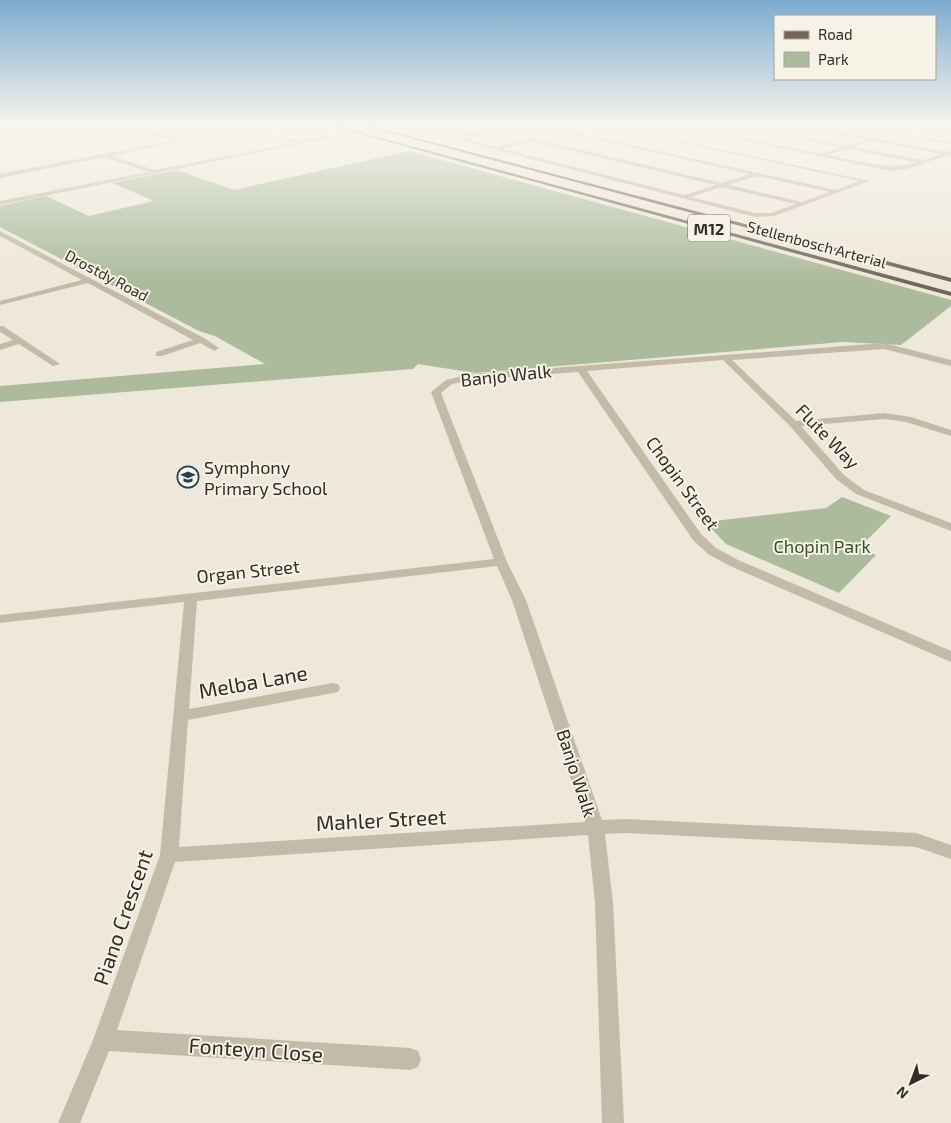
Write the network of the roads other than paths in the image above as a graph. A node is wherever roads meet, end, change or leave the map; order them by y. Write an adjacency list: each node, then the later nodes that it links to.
1 (127, 177): 12 (street)
2 (522, 177): 17 (main road, Stellenbosch Arterial / M12)
3 (562, 177): 16 (main road, Stellenbosch Arterial / M12)
4 (605, 177): 11 (street)
5 (691, 177): 9 (street)
6 (748, 177): 9 (street)
7 (774, 177): 10 (street)
8 (850, 177): 10 (street)
9 (723, 185): 11 (street); 13 (street)
10 (837, 192): 13 (street)
11 (683, 197): 13 (street)
12 (0, 203)
13 (803, 204)
14 (0, 233): 15 (street, Drostdy Road)
15 (87, 280): 18 (street); 20 (street, Drostdy Road)
16 (951, 280)
17 (951, 294)
18 (0, 303)
19 (0, 328): 21 (street)
20 (201, 340): 23 (street, Drostdy Road); 24 (street)
21 (20, 342): 22 (street); 27 (street)
22 (0, 347)
23 (215, 348)
24 (158, 354)
25 (724, 357): 26 (street, Banjo Walk); 28 (street, Banjo Walk); 29 (street, Flute Way)
26 (951, 363)
27 (56, 364)
28 (580, 368): 32 (street, Banjo Walk); 35 (street, Chopin Street)
29 (794, 424): 30 (street); 31 (street, Flute Way)
30 (951, 432)
31 (951, 527)
32 (501, 562): 33 (street, Organ Street); 38 (street, Banjo Walk)
33 (190, 597): 34 (street, Organ Street); 37 (street, Piano Crescent)
34 (0, 619)
35 (951, 658)
36 (333, 688): 37 (street, Melba Lane)
37 (180, 716): 40 (street, Piano Crescent)
38 (596, 829): 39 (street, Banjo Walk); 40 (street, Mahler Street); 44 (street, Banjo Walk)
39 (951, 852)
40 (169, 855): 41 (street, Piano Crescent)
41 (103, 1040): 42 (street, Fonteyn Close); 43 (street, Piano Crescent)
42 (410, 1059)
43 (69, 1123)
44 (614, 1123)

